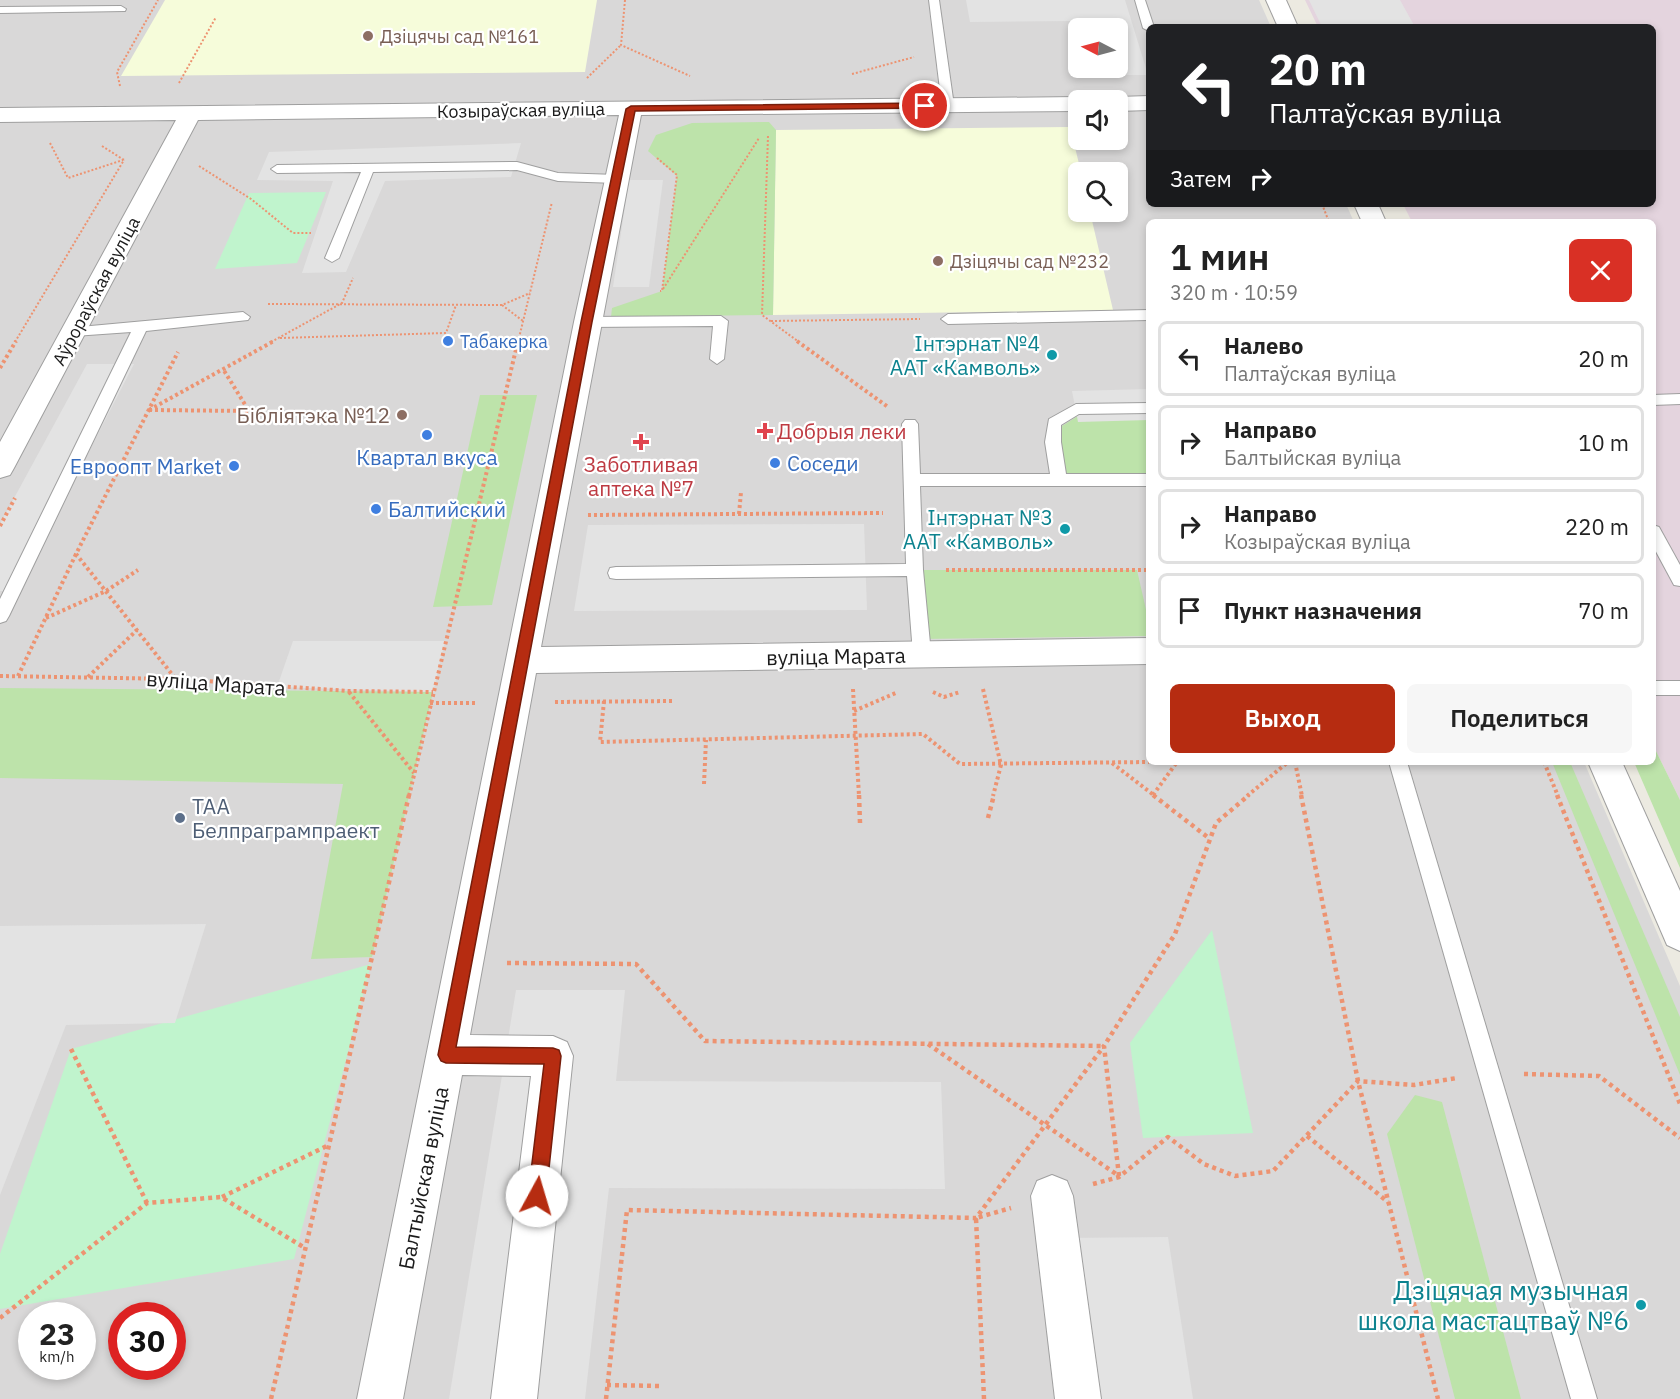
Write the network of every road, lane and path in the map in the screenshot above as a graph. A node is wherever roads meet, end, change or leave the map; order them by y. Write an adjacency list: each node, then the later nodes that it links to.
1 (158, 0): 16 (path)
2 (626, 0): 11 (path)
3 (934, 0): 12 (lane)
4 (1140, 0): 9 (lane)
5 (1276, 0): 10 (street)
6 (121, 9): 7 (lane)
7 (0, 10)
8 (216, 17): 17 (path)
9 (1148, 24)
10 (1287, 24)
11 (621, 45): 14 (path); 15 (path)
12 (941, 50): 13 (path); 21 (lane)
13 (843, 77)
14 (696, 79)
15 (585, 80)
16 (120, 86)
17 (177, 86)
18 (1068, 104): 21 (street, Козыраўская вуліца)
19 (1128, 104): 20 (street)
20 (1146, 104)
21 (948, 105): 22 (street, Козыраўская вуліца)
22 (631, 109): 23 (street, Козыраўская вуліца); 32 (street, Балтыйская вуліца)
23 (191, 113): 24 (street, Козыраўская вуліца); 47 (street, Аўрораўская вуліца)
24 (0, 115)
25 (762, 132): 35 (path)
26 (768, 134): 43 (path)
27 (46, 137): 50 (path)
28 (191, 161): 33 (path)
29 (277, 169): 30 (lane)
30 (368, 169): 31 (lane); 33 (lane)
31 (558, 177): 32 (lane); 36 (path)
32 (617, 179): 45 (street, Балтыйская вуліца)
33 (342, 233): 34 (lane)
34 (332, 258)
35 (662, 291)
36 (530, 293): 38 (path); 42 (path)
37 (456, 304): 38 (path); 40 (path); 48 (path)
38 (502, 305): 42 (path)
39 (1146, 315): 41 (lane)
40 (243, 317): 44 (lane)
41 (948, 318): 43 (path)
42 (523, 321): 90 (path)
43 (770, 321): 56 (path)
44 (192, 322): 46 (lane); 55 (path)
45 (587, 322): 49 (lane); 78 (street, Балтыйская вуліца)
46 (141, 327): 47 (lane); 73 (lane)
47 (74, 331): 57 (street, Аўрораўская вуліца)
48 (279, 338)
49 (717, 359)
50 (0, 368)
51 (223, 369): 55 (path)
52 (1680, 399): 53 (lane)
53 (1656, 400)
54 (1146, 408): 59 (lane)
55 (149, 410): 65 (path)
56 (910, 424): 58 (lane)
57 (0, 468)
58 (912, 480): 59 (lane); 68 (lane)
59 (1059, 480): 60 (lane)
60 (1146, 480)
61 (741, 492): 62 (path)
62 (739, 514): 63 (path); 67 (path)
63 (587, 515)
64 (1656, 536): 71 (lane)
65 (76, 554): 72 (path); 74 (path)
66 (138, 570): 72 (path)
67 (888, 570): 68 (lane); 70 (lane)
68 (915, 570): 69 (path); 77 (lane)
69 (1146, 570)
70 (616, 573)
71 (1680, 580)
72 (106, 591): 74 (path); 75 (path)
73 (0, 616)
74 (45, 618): 80 (path)
75 (137, 630): 81 (path); 82 (path)
76 (1146, 651): 77 (street, вуліца Марата)
77 (906, 655): 78 (street, вуліца Марата); 92 (path)
78 (522, 660): 115 (street, Балтыйская вуліца)
79 (0, 676): 80 (path, вуліца Марата)
80 (18, 676): 81 (path, вуліца Марата)
81 (87, 677): 82 (path, вуліца Марата)
82 (176, 678): 88 (path, вуліца Марата)
83 (973, 688): 97 (path)
84 (1656, 688): 85 (lane)
85 (1680, 688)
86 (908, 689): 92 (path)
87 (927, 690): 89 (path)
88 (349, 691): 90 (path, вуліца Марата); 104 (path)
89 (963, 691)
90 (433, 692): 104 (path)
91 (604, 701): 94 (path)
92 (854, 711): 93 (path)
93 (856, 736): 94 (path); 97 (path); 108 (path)
94 (706, 740): 105 (path)
95 (1111, 762): 96 (path); 97 (path); 106 (path)
96 (1146, 762)
97 (1001, 765): 107 (path)
98 (1175, 765): 106 (path)
99 (1285, 765): 109 (path)
100 (1296, 765): 117 (path)
101 (1399, 765): 116 (lane)
102 (1545, 765): 118 (path)
103 (1606, 765): 110 (street)
104 (414, 773): 122 (path)
105 (704, 784)
106 (1153, 795): 109 (path)
107 (988, 818)
108 (860, 823)
109 (1210, 839): 113 (path)
110 (1680, 933)
111 (500, 963): 112 (path)
112 (927, 1044): 113 (path); 119 (path)
113 (1104, 1046): 119 (path); 123 (path)
114 (71, 1048): 127 (path)
115 (446, 1055): 134 (street, Балтыйская вуліца); 135 (street)
116 (1488, 1073): 117 (path); 121 (path); 140 (lane)
117 (1358, 1081): 120 (path); 126 (path)
118 (1680, 1104)
119 (1044, 1125): 123 (path); 128 (path)
120 (1307, 1136): 123 (path); 126 (path)
121 (1680, 1138)
122 (329, 1145): 125 (path); 129 (path)
123 (1119, 1177): 124 (path)
124 (1052, 1196): 128 (path); 138 (street)
125 (221, 1197): 127 (path); 129 (path)
126 (1388, 1202): 139 (path)
127 (147, 1203): 130 (path)
128 (976, 1218): 131 (path); 137 (path)
129 (305, 1248): 133 (path)
130 (0, 1318)
131 (607, 1385): 132 (path); 136 (path)
132 (660, 1386)
133 (271, 1399)
134 (380, 1399)
135 (514, 1399)
136 (606, 1399)
137 (984, 1399)
138 (1078, 1399)
139 (1438, 1399)
140 (1584, 1399)

